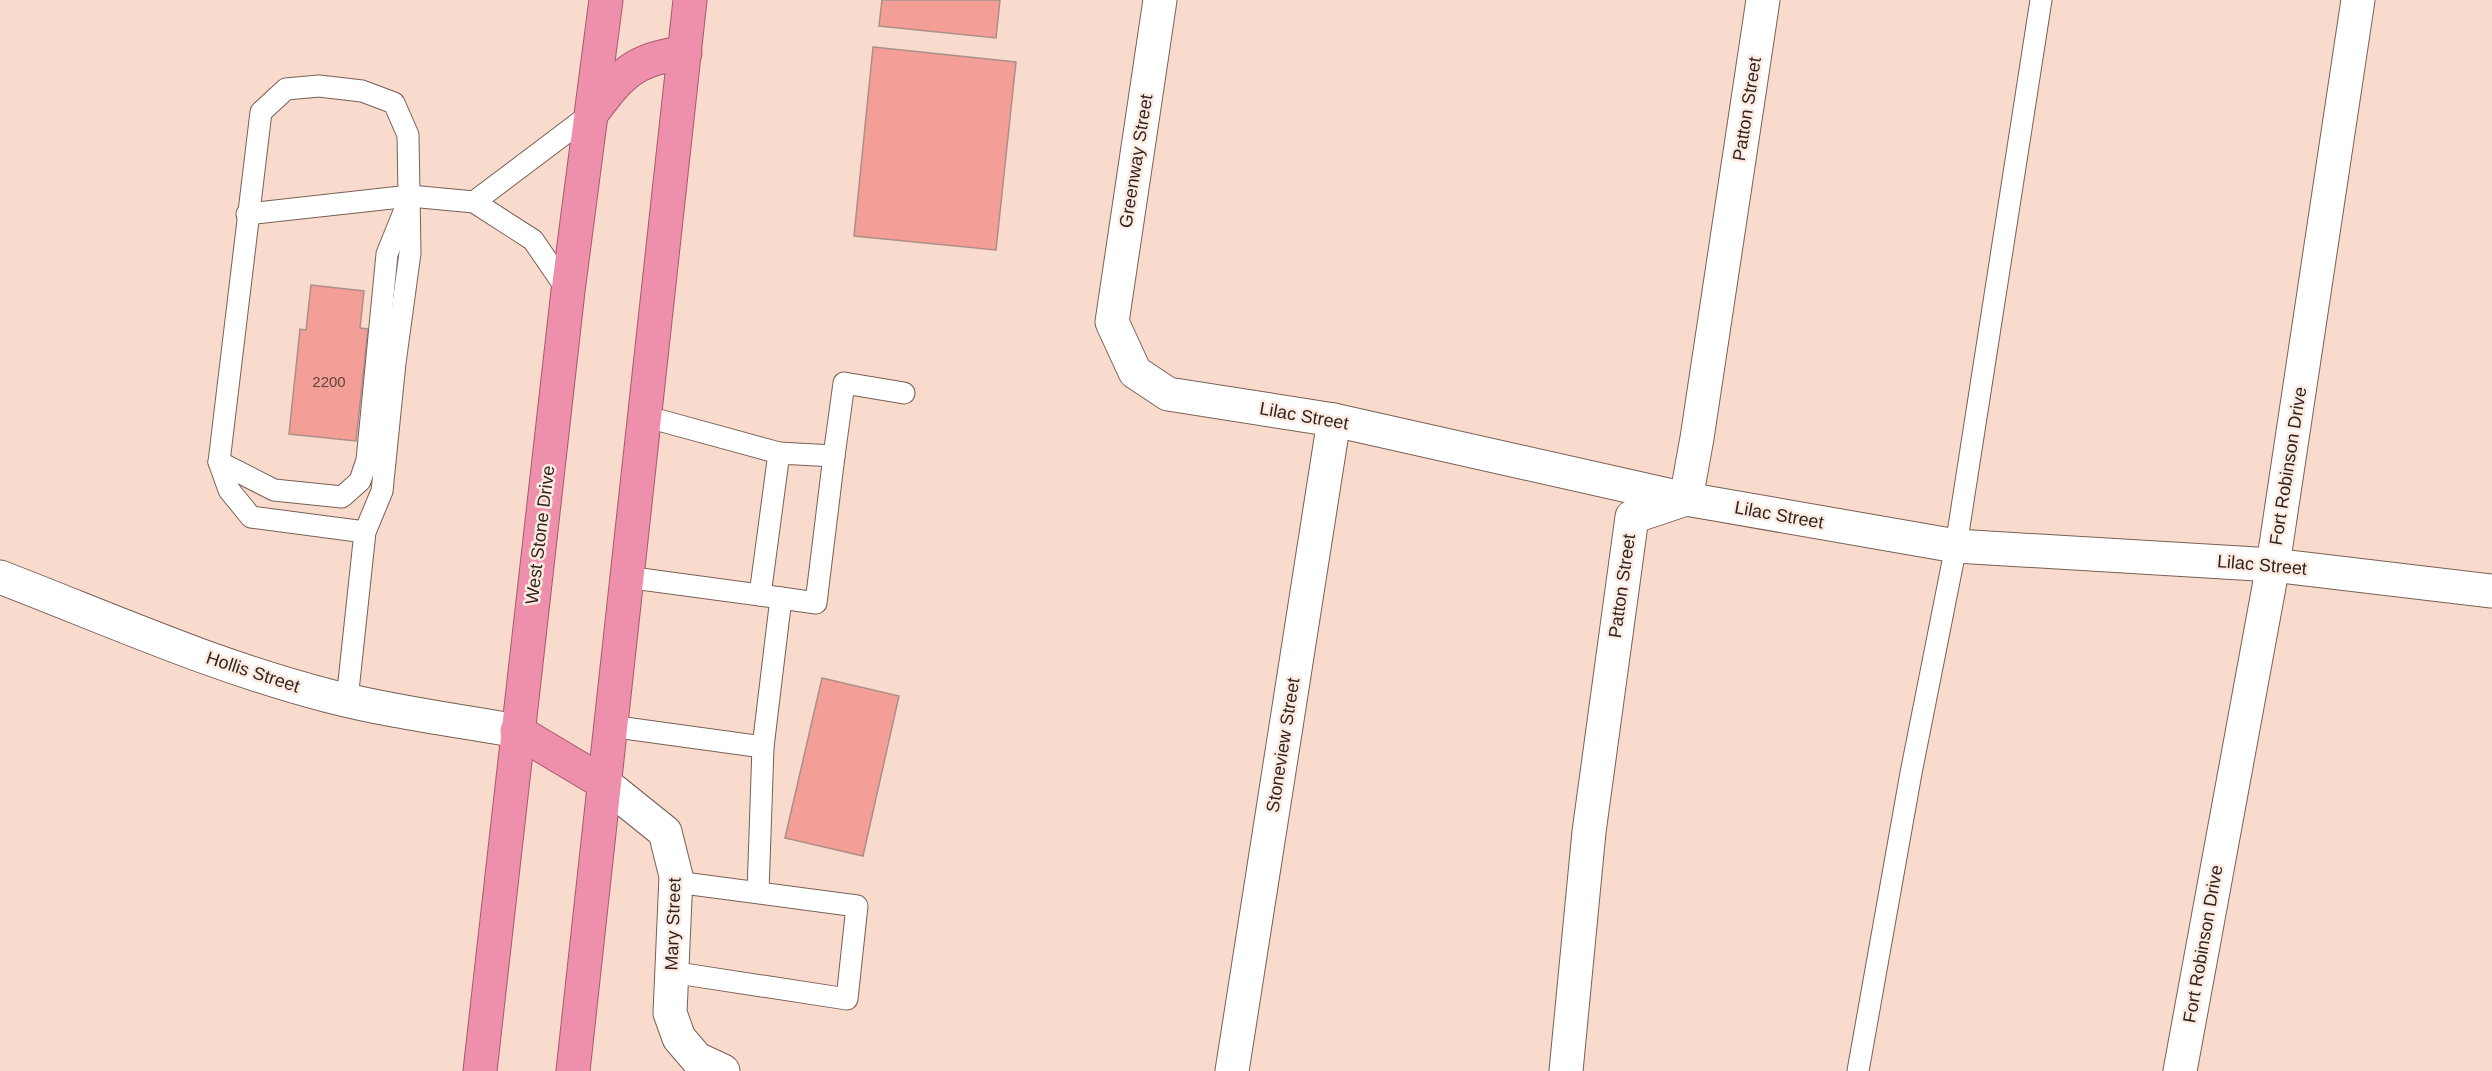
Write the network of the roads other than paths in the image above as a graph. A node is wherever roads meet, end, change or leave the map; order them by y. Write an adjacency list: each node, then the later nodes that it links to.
1 (606, 0): 8 (highway, West Stone Drive)
2 (690, 0): 7 (highway)
3 (1160, 0): 13 (street, Greenway Street)
4 (1763, 0): 20 (street, Patton Street)
5 (2041, 0): 22 (lane)
6 (2358, 0): 23 (street, Fort Robinson Drive)
7 (685, 52): 8 (highway); 15 (highway)
8 (592, 113): 10 (lane); 12 (highway, West Stone Drive)
9 (410, 196): 10 (lane); 11 (lane); 11 (lane); 19 (lane); 21 (lane)
10 (474, 202): 12 (lane)
11 (248, 214): 19 (lane)
12 (568, 291): 30 (highway, West Stone Drive)
13 (1112, 322): 16 (street, Lilac Street)
14 (903, 393): 18 (lane)
15 (644, 416): 17 (lane); 25 (highway)
16 (1334, 420): 20 (street, Lilac Street); 39 (street, Stoneview Street)
17 (779, 453): 18 (lane); 27 (lane)
18 (834, 456): 27 (lane)
19 (219, 462): 21 (lane)
20 (1686, 499): 22 (street, Lilac Street); 40 (street, Patton Street)
21 (365, 532): 28 (lane)
22 (1956, 546): 23 (street, Lilac Street); 41 (lane)
23 (2273, 565): 26 (street, Lilac Street); 42 (street, Fort Robinson Drive)
24 (0, 577): 28 (street, Hollis Street)
25 (626, 577): 27 (lane); 29 (highway)
26 (2492, 591)
27 (771, 596): 31 (lane)
28 (347, 700): 30 (street, Hollis Street)
29 (610, 726): 31 (lane); 32 (highway)
30 (517, 731): 32 (highway); 36 (highway, West Stone Drive)
31 (763, 747): 34 (lane)
32 (604, 783): 33 (street, Mary Street); 37 (highway)
33 (676, 882): 34 (lane); 35 (street, Mary Street)
34 (758, 892): 35 (lane)
35 (671, 972): 38 (street, Mary Street)
36 (480, 1071)
37 (573, 1071)
38 (723, 1071)
39 (1232, 1071)
40 (1566, 1071)
41 (1858, 1071)
42 (2180, 1071)

